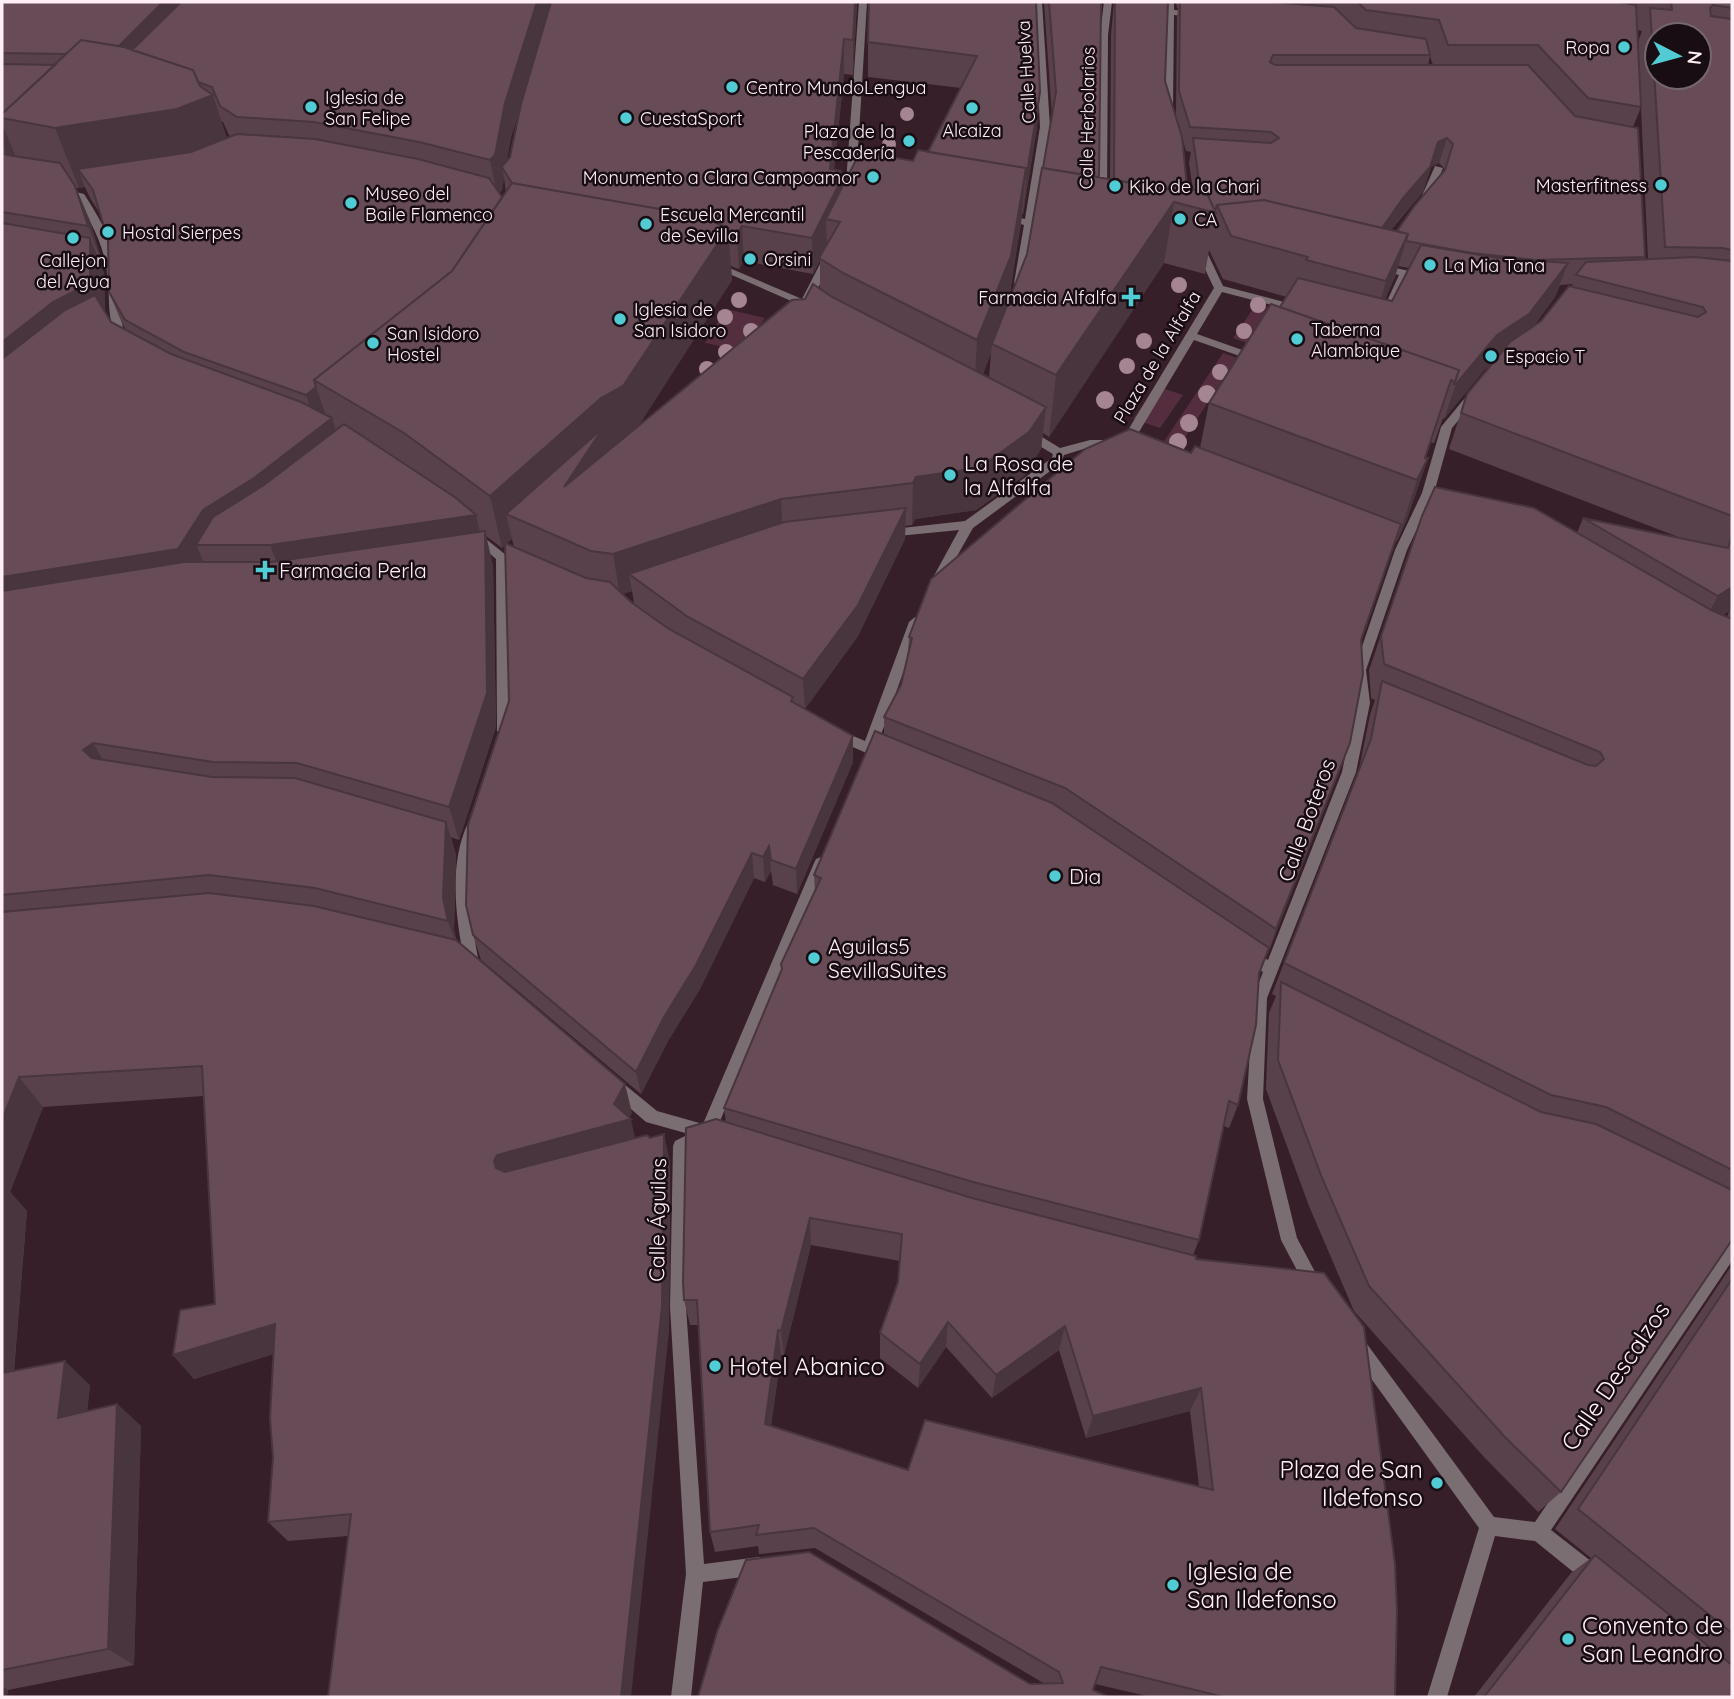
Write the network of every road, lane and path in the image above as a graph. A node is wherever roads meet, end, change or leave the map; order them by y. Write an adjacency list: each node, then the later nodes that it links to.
1 (863, 2): 9 (street)
2 (1038, 2): 13 (street, Calle Huelva)
3 (1108, 2): 10 (street, Calle Herbolarios)
4 (1170, 7): 5 (street); 6 (street)
5 (1210, 15)
6 (1168, 116)
7 (1438, 168): 11 (street)
8 (92, 192): 28 (street)
9 (864, 192)
10 (1102, 204)
11 (1416, 210)
12 (988, 215): 13 (street)
13 (1029, 223): 14 (street); 24 (street, Calle Huelva)
14 (1065, 229)
15 (1185, 246): 23 (street)
16 (831, 252): 18 (street)
17 (1382, 256): 20 (street)
18 (707, 262)
19 (1362, 263): 20 (street)
20 (1376, 266): 21 (street)
21 (1405, 274): 22 (street); 26 (street)
22 (1440, 281)
23 (1219, 288): 25 (street); 27 (street, Plaza de la Alfalfa)
24 (1018, 289)
25 (1305, 311)
26 (1383, 320)
27 (1191, 335): 29 (street); 34 (street, Plaza de la Alfalfa)
28 (131, 353)
29 (1272, 364)
30 (1482, 384): 33 (street, Calle Boteros)
31 (1434, 422): 33 (street)
32 (1010, 424): 34 (street)
33 (1447, 427): 48 (street, Calle Boteros)
34 (1059, 453): 36 (street)
35 (461, 524): 38 (street)
36 (968, 524): 37 (street); 42 (street)
37 (881, 534)
38 (500, 556): 39 (street); 41 (street)
39 (537, 573)
40 (824, 728): 42 (street)
41 (502, 739)
42 (866, 755): 43 (street)
43 (894, 758)
44 (478, 813): 47 (street)
45 (826, 851): 50 (street)
46 (1237, 947): 48 (street)
47 (471, 966)
48 (1271, 970): 53 (street, Calle Boteros)
49 (599, 1072): 50 (street)
50 (713, 1135): 59 (street, Calle Águilas)
51 (1732, 1247): 57 (street, Calle Descalzos)
52 (1288, 1282): 53 (street)
53 (1314, 1285): 54 (street)
54 (1329, 1307)
55 (1346, 1329): 56 (street)
56 (1489, 1525): 57 (street); 62 (street)
57 (1539, 1532): 60 (street)
58 (774, 1564): 59 (street)
59 (695, 1574): 61 (street, Calle Águilas)
60 (1604, 1584)
61 (681, 1697)
62 (1437, 1697)

